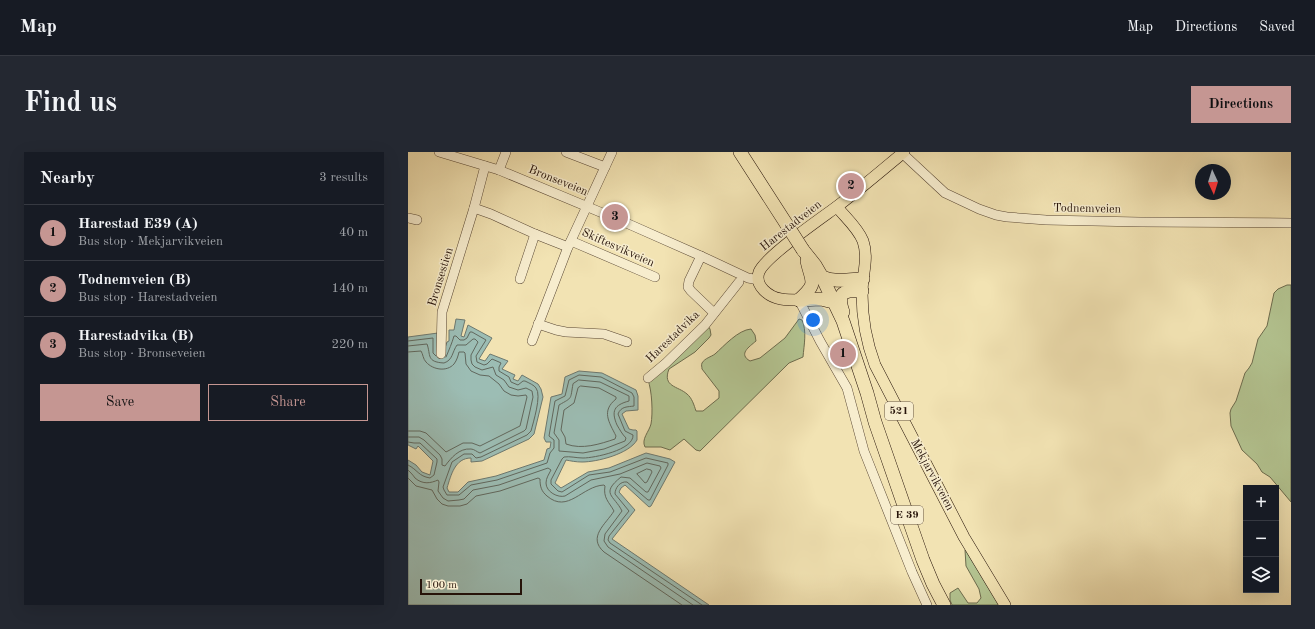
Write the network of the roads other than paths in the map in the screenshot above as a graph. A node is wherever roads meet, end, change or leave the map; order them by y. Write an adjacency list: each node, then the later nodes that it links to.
1 (439, 152): 7 (street, Bronseveien)
2 (506, 152): 9 (street)
3 (566, 152): 8 (street)
4 (612, 152): 8 (street, Skiftesvikveien)
5 (740, 152): 16 (highway, E 39, bridge)
6 (903, 153): 11 (main road, Harestadveien); 13 (street, Todnemveien)
7 (485, 166): 9 (street, Bronseveien); 12 (street, Bronsestien)
8 (605, 167): 10 (street, Skiftesvikveien)
9 (500, 170): 10 (street, Bronseveien)
10 (586, 206): 15 (street, Skiftesvikveien); 17 (street, Bronseveien)
11 (837, 207): 19 (main road, Harestadveien); 23 (main road, Mekjarvikveien / 521)
12 (474, 208): 14 (street, Skiftesvikveien); 31 (street, Bronsestien)
13 (1291, 223)
14 (535, 234): 15 (street, Skiftesvikveien); 21 (street)
15 (569, 244): 18 (street, Skiftesvikveien); 28 (street, Skiftesvikveien)
16 (805, 254): 20 (highway, E 39); 24 (highway, E 39); 25 (highway, E 39)
17 (701, 256): 19 (street, Bronseveien); 26 (street, Harestadvika)
18 (655, 277)
19 (759, 277): 25 (main road)
20 (822, 277): 23 (highway); 24 (highway, E 39)
21 (520, 279)
22 (738, 282): 26 (street, Harestadvika)
23 (863, 285): 27 (highway, E 39); 36 (main road, Mekjarvikveien / 521)
24 (831, 299): 25 (highway); 27 (highway, E 39); 33 (highway, E 39)
25 (799, 300): 34 (street)
26 (714, 313): 32 (street, Harestadvika)
27 (843, 321): 33 (highway, E 39)
28 (538, 324): 29 (street, Skiftesvikveien); 30 (street)
29 (532, 341)
30 (627, 342)
31 (441, 354)
32 (648, 378)
33 (875, 422): 35 (highway, E 39)
34 (927, 605)
35 (944, 605)
36 (1005, 605)

